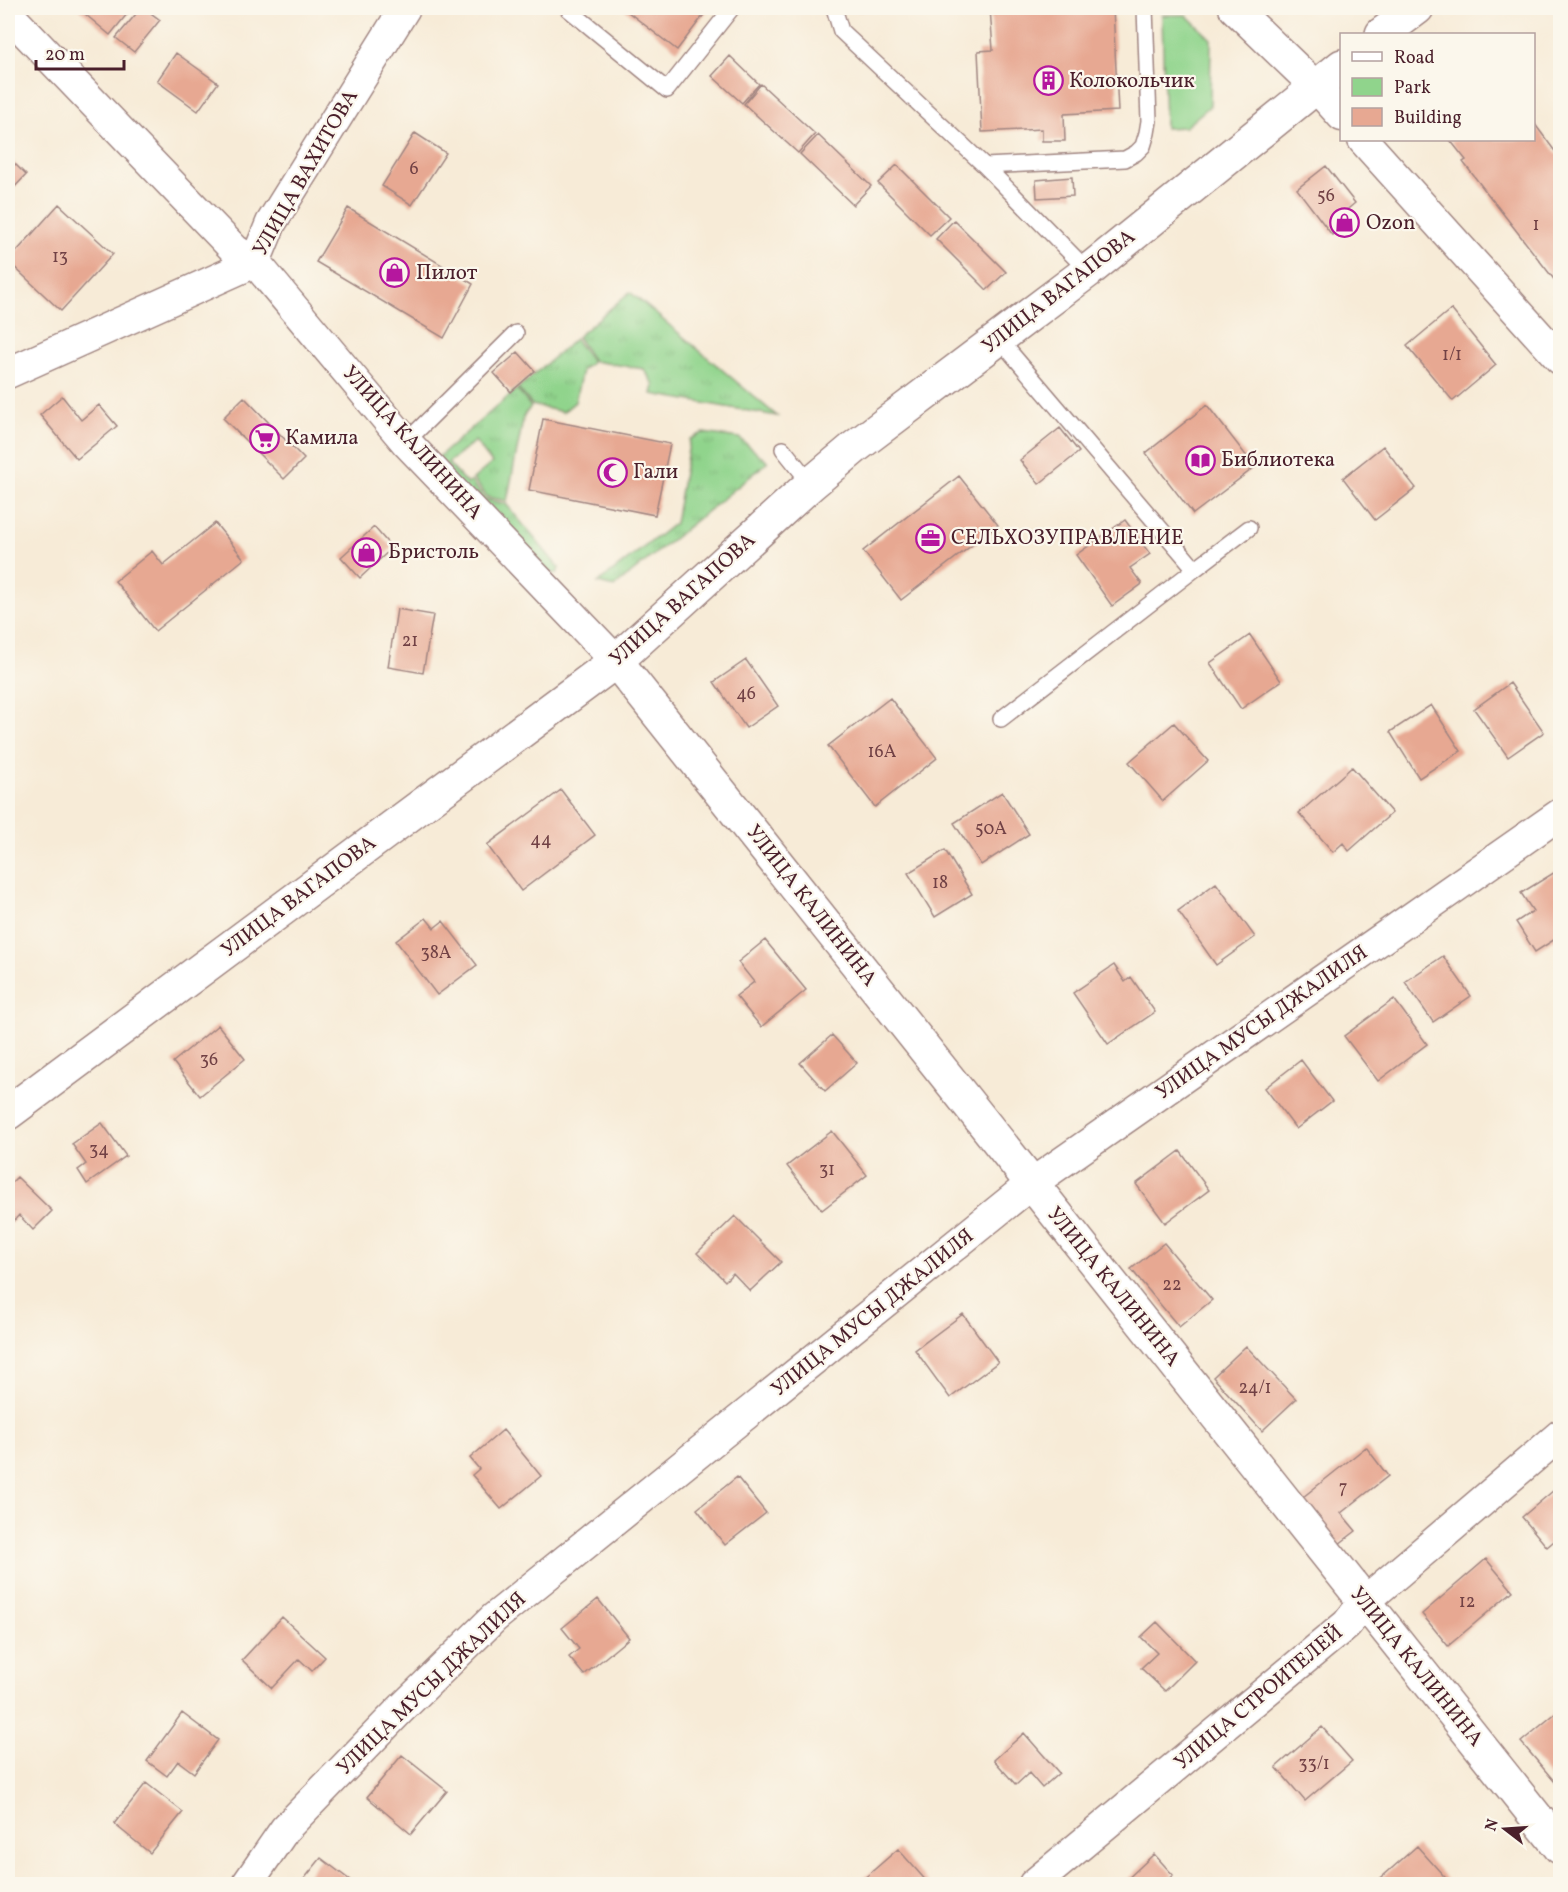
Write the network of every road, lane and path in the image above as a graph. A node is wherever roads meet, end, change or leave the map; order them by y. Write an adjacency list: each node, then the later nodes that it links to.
1 (405, 8): 15 (street, УЛИЦА ВАХИТОВА)
2 (567, 8): 3 (lane)
3 (732, 8)
4 (834, 8): 14 (lane)
5 (1145, 8): 14 (lane)
6 (1234, 8): 11 (street)
7 (1417, 8): 9 (street)
8 (8, 14): 15 (street, УЛИЦА КАЛИНИНА)
9 (1383, 33)
10 (1340, 67): 11 (street, УЛИЦА ВАГАПОВА)
11 (1315, 86): 12 (street); 16 (street, УЛИЦА ВАГАПОВА)
12 (1340, 115)
13 (1364, 141): 19 (street)
14 (985, 166): 16 (lane)
15 (255, 262): 20 (street, УЛИЦА ВАХИТОВА); 21 (street, УЛИЦА КАЛИНИНА)
16 (1088, 271): 18 (street, УЛИЦА ВАГАПОВА)
17 (516, 333): 21 (lane)
18 (999, 339): 23 (street, УЛИЦА ВАГАПОВА); 25 (lane)
19 (1560, 359)
20 (8, 373)
21 (406, 442): 26 (street, УЛИЦА КАЛИНИНА)
22 (783, 449): 23 (lane)
23 (811, 484): 26 (street, УЛИЦА ВАГАПОВА)
24 (1249, 528): 25 (lane)
25 (1195, 569): 27 (lane)
26 (616, 661): 29 (street, УЛИЦА ВАГАПОВА); 30 (street, УЛИЦА КАЛИНИНА)
27 (1001, 719)
28 (1560, 814): 30 (street, УЛИЦА МУСЫ ДЖАЛИЛЯ)
29 (8, 1113)
30 (1031, 1184): 32 (street, УЛИЦА КАЛИНИНА); 34 (street, УЛИЦА МУСЫ ДЖАЛИЛЯ)
31 (1560, 1435): 32 (street, УЛИЦА СТРОИТЕЛЕЙ)
32 (1364, 1602): 33 (street, УЛИЦА КАЛИНИНА); 35 (street, УЛИЦА СТРОИТЕЛЕЙ)
33 (1560, 1847)
34 (247, 1884)
35 (1034, 1884)

